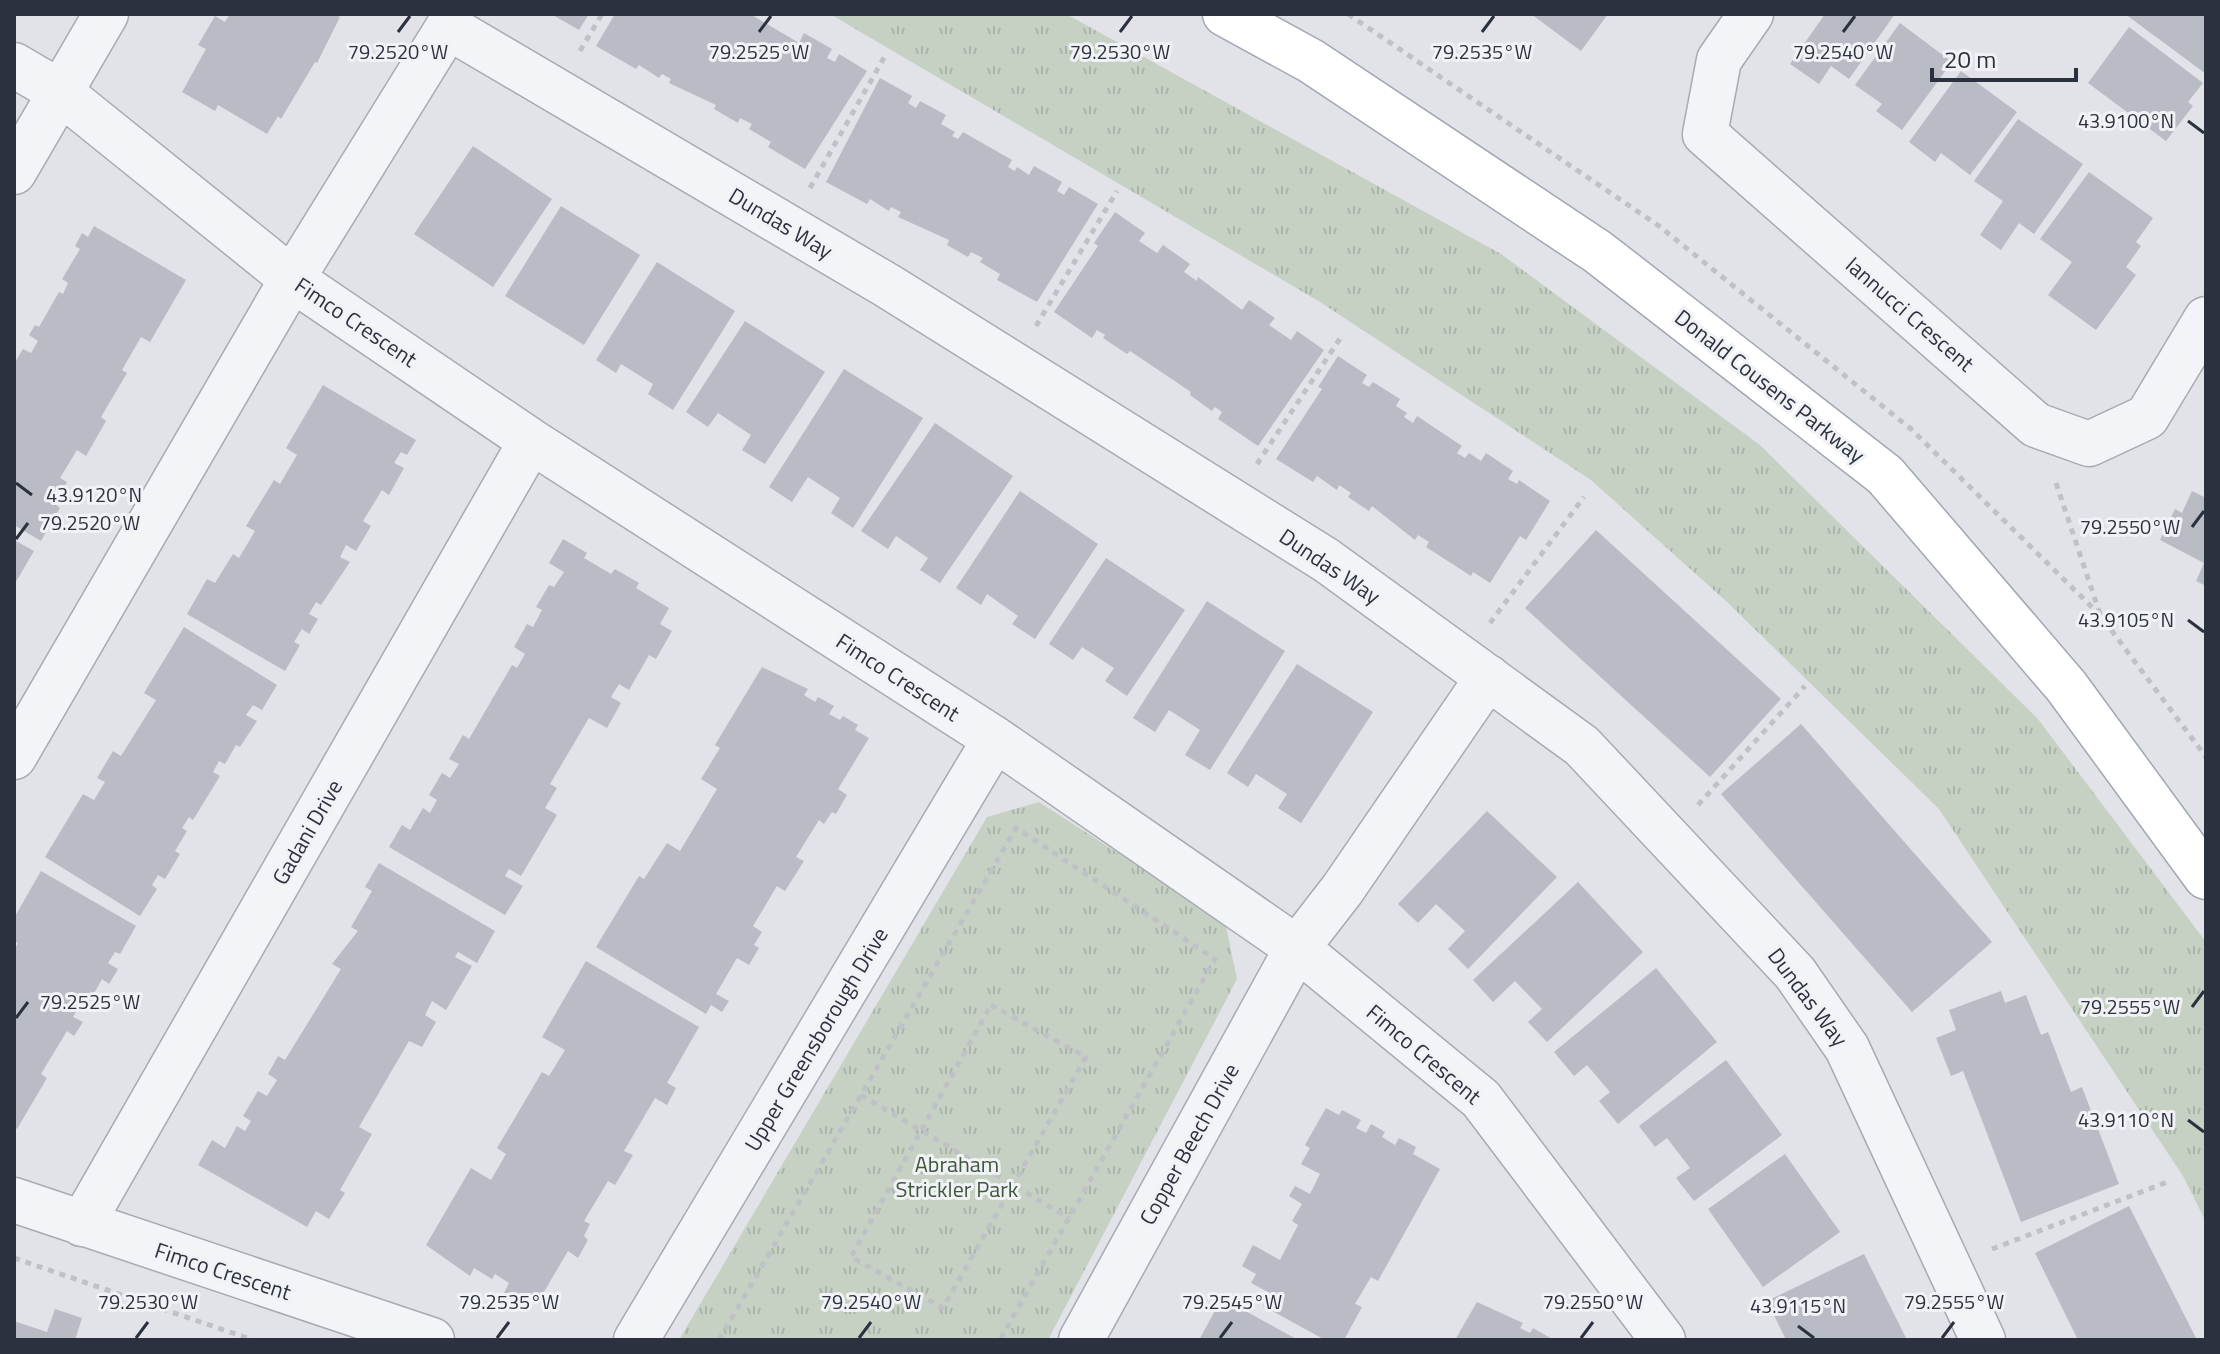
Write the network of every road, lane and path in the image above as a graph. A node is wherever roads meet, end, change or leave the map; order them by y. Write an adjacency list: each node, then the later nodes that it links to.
1 (106, 14): 7 (street)
2 (1225, 14): 25 (main road, Donald Cousens Parkway)
3 (1751, 14): 15 (street, Iannucci Crescent)
4 (438, 20): 10 (street, Dundas Way); 11 (street, Dundas Way)
5 (885, 56): 10 (path)
6 (14, 65): 7 (street, Fimco Crescent)
7 (60, 92): 8 (street); 11 (street, Fimco Crescent)
8 (14, 172)
9 (1117, 191): 14 (path)
10 (789, 227): 14 (street, Dundas Way)
11 (292, 279): 16 (street, Fimco Crescent); 23 (street, Dundas Way)
12 (2206, 319): 15 (street, Iannucci Crescent)
13 (1343, 334): 18 (path)
14 (1013, 365): 18 (street, Dundas Way)
15 (2036, 425): 19 (path)
16 (531, 441): 22 (street, Fimco Crescent); 33 (street, Gadani Drive)
17 (1584, 497): 20 (path)
18 (1232, 501): 20 (street, Dundas Way)
19 (2100, 615)
20 (1475, 668): 24 (street, Dundas Way); 26 (street, Copper Beech Drive)
21 (1805, 686): 24 (path)
22 (995, 739): 26 (street, Fimco Crescent); 38 (street, Upper Greensborough Drive)
23 (14, 757)
24 (1668, 838): 35 (street, Dundas Way)
25 (2206, 877)
26 (1297, 948): 41 (street, Copper Beech Drive); 42 (street, Fimco Crescent)
27 (861, 1095): 28 (path); 32 (path); 39 (path)
28 (922, 1130): 30 (path); 30 (path); 30 (path)
29 (2170, 1181): 35 (path)
30 (1013, 1185): 32 (path)
31 (14, 1200): 33 (street, Fimco Crescent)
32 (1069, 1218): 40 (path)
33 (82, 1224): 37 (street, Fimco Crescent)
34 (14, 1258): 36 (path)
35 (1949, 1265): 43 (street, Dundas Way)
36 (253, 1340)
37 (432, 1340)
38 (636, 1340)
39 (719, 1340)
40 (1000, 1340)
41 (1081, 1340)
42 (1663, 1340)
43 (1983, 1340)

